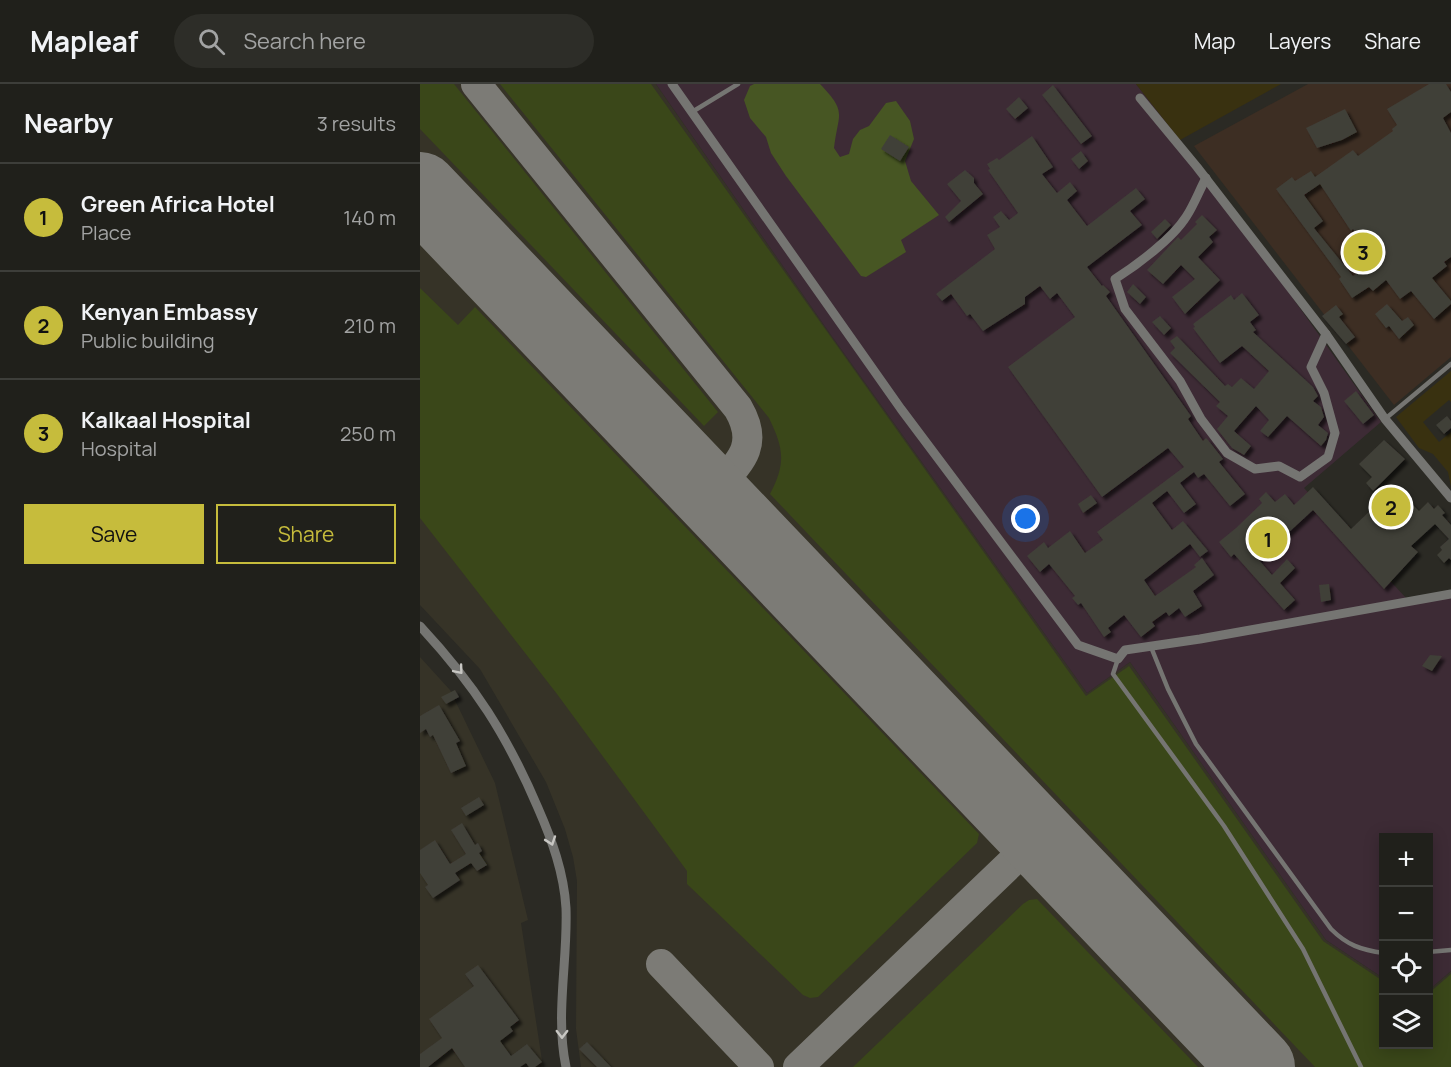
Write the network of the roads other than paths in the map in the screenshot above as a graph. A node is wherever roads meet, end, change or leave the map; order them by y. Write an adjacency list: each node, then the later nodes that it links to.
1 (672, 84): 4 (street)
2 (738, 84): 4 (lane)
3 (1140, 98): 5 (street)
4 (691, 112): 13 (street)
5 (1206, 178): 6 (street); 6 (street)
6 (1326, 334): 8 (street)
7 (1451, 364): 8 (lane)
8 (1385, 419): 9 (street)
9 (1451, 498)
10 (1451, 594): 12 (street)
11 (420, 626): 17 (street, one-way to 17)
12 (1151, 647): 13 (street); 15 (lane)
13 (1118, 659): 18 (lane)
14 (1451, 950): 16 (lane)
15 (1379, 952)
16 (1433, 952)
17 (566, 1067)
18 (1361, 1067)

